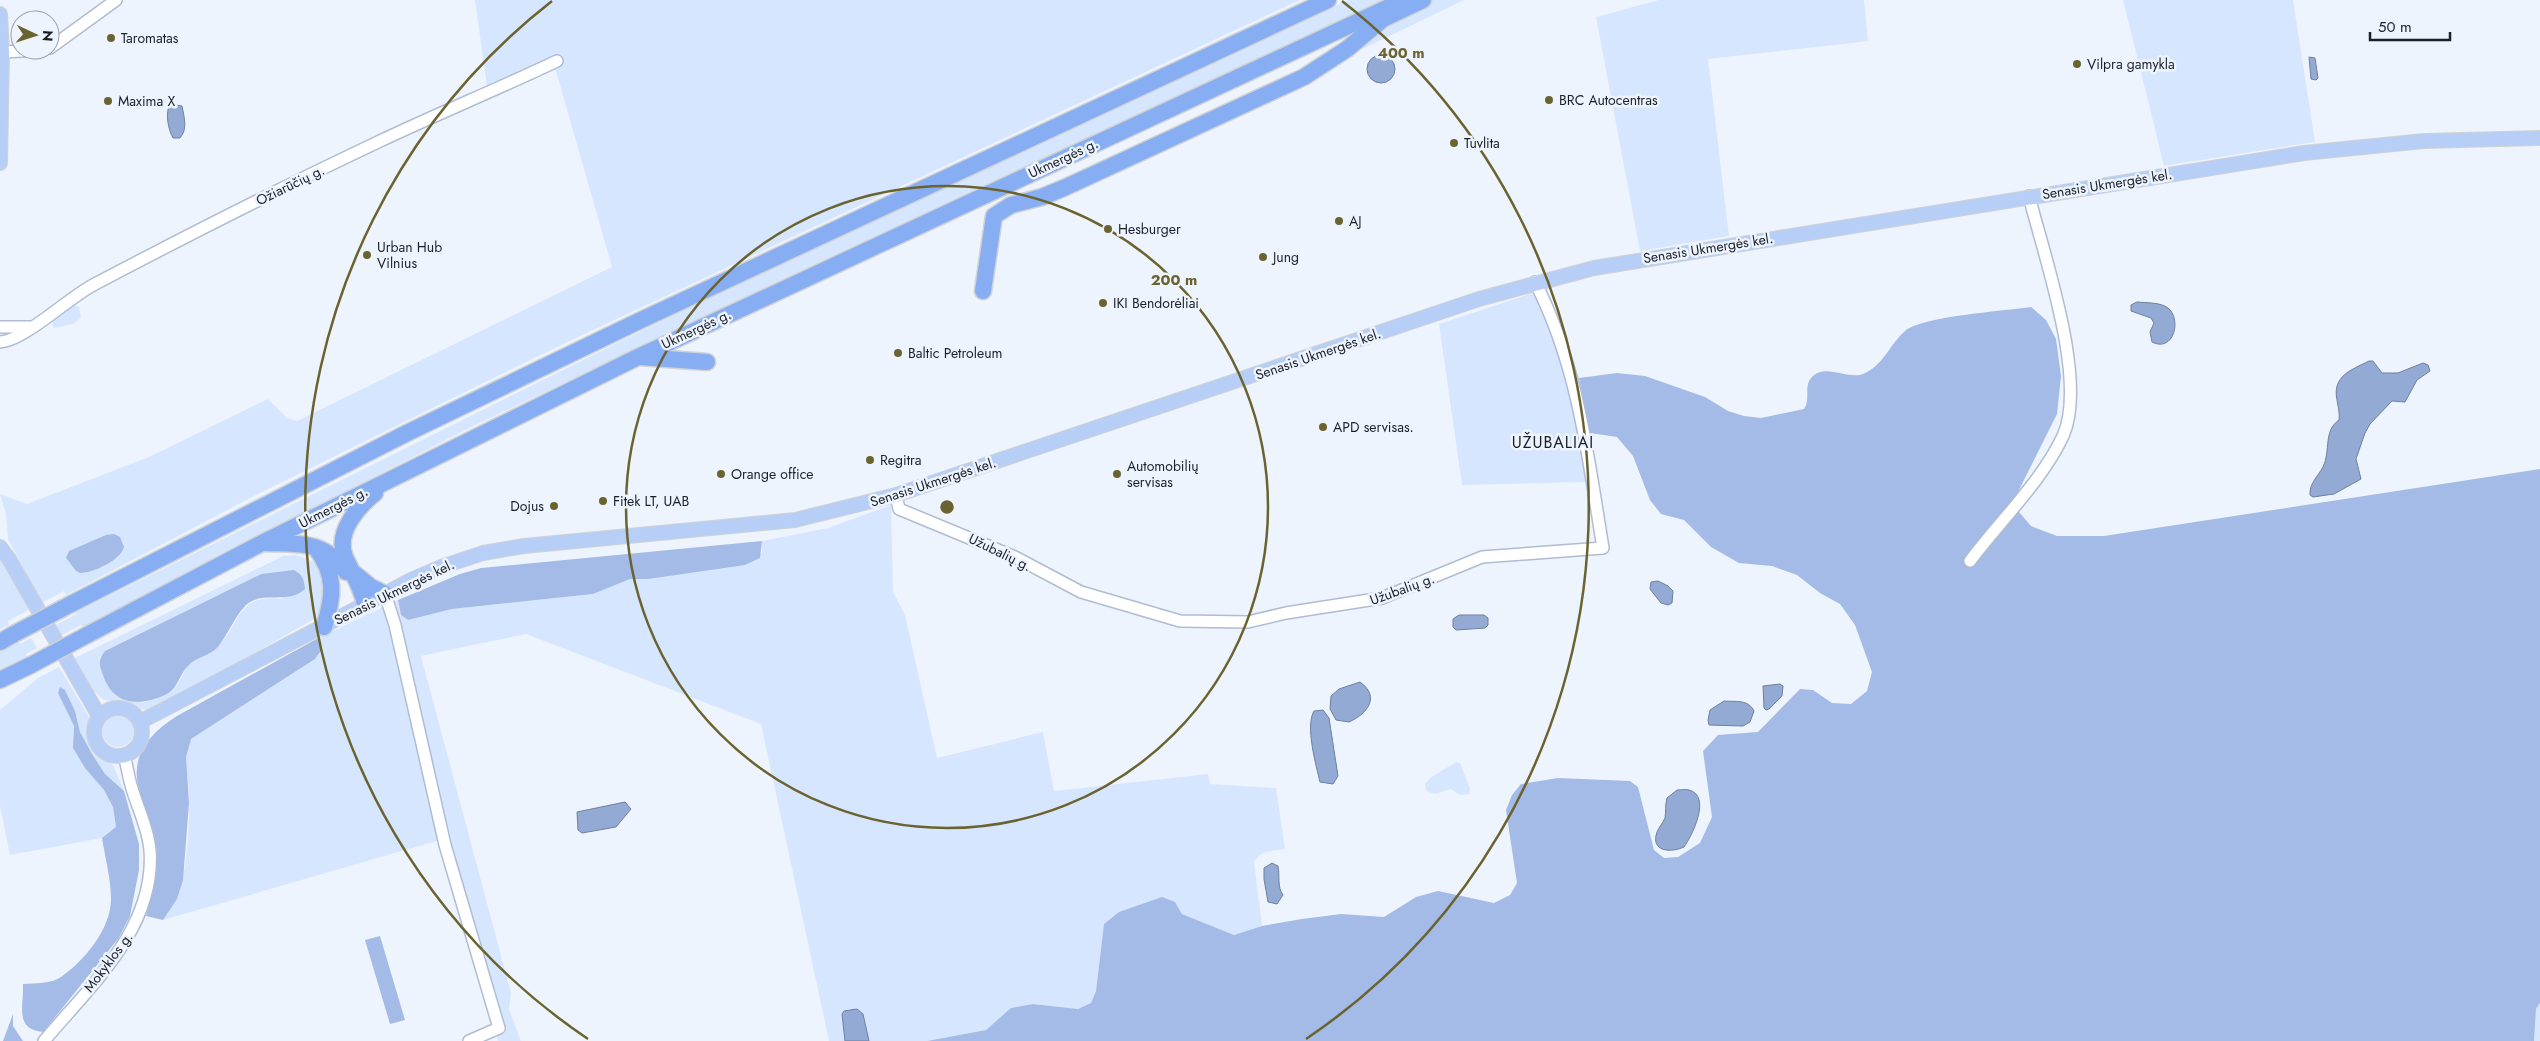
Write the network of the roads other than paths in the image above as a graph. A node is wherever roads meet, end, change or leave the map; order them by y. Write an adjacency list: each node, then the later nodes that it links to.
1 (116, 0): 6 (street)
2 (1328, 0): 31 (highway, bridge)
3 (1404, 0): 19 (highway, Ukmergės g.)
4 (1423, 0): 15 (highway)
5 (0, 14): 7 (main road)
6 (60, 41)
7 (2, 52): 8 (street); 11 (main road)
8 (10, 52)
9 (557, 61): 17 (street, Ožiarūčių g.)
10 (2540, 138): 13 (main road, Senasis Ukmergės kel.)
11 (0, 155): 12 (main road)
12 (0, 163)
13 (2029, 196): 14 (main road, Senasis Ukmergės kel.); 26 (street)
14 (1535, 282): 22 (main road, Senasis Ukmergės kel.); 22 (street, Užubalių g.)
15 (983, 291)
16 (0, 327): 17 (street)
17 (32, 327): 18 (street, Ožiarūčių g.)
18 (0, 342)
19 (638, 357): 20 (highway); 21 (highway, Ukmergės g.)
20 (707, 362)
21 (398, 474): 23 (highway, Ukmergės g.); 27 (highway)
22 (896, 495): 28 (main road, Senasis Ukmergės kel.)
23 (262, 542): 25 (highway); 32 (highway, Ukmergės g., bridge)
24 (0, 546): 33 (main road)
25 (315, 546): 29 (highway); 30 (highway)
26 (1970, 561)
27 (355, 574): 28 (highway); 29 (highway)
28 (385, 594): 29 (main road, Senasis Ukmergės kel.); 37 (street)
29 (365, 604): 30 (main road, Senasis Ukmergės kel.)
30 (324, 627): 34 (main road, Senasis Ukmergės kel.)
31 (7, 638)
32 (0, 680)
33 (99, 716): 34 (main road); 35 (main road)
34 (140, 722): 35 (main road)
35 (124, 755): 36 (street, Mokyklos g.)
36 (44, 1041)
37 (469, 1041)

